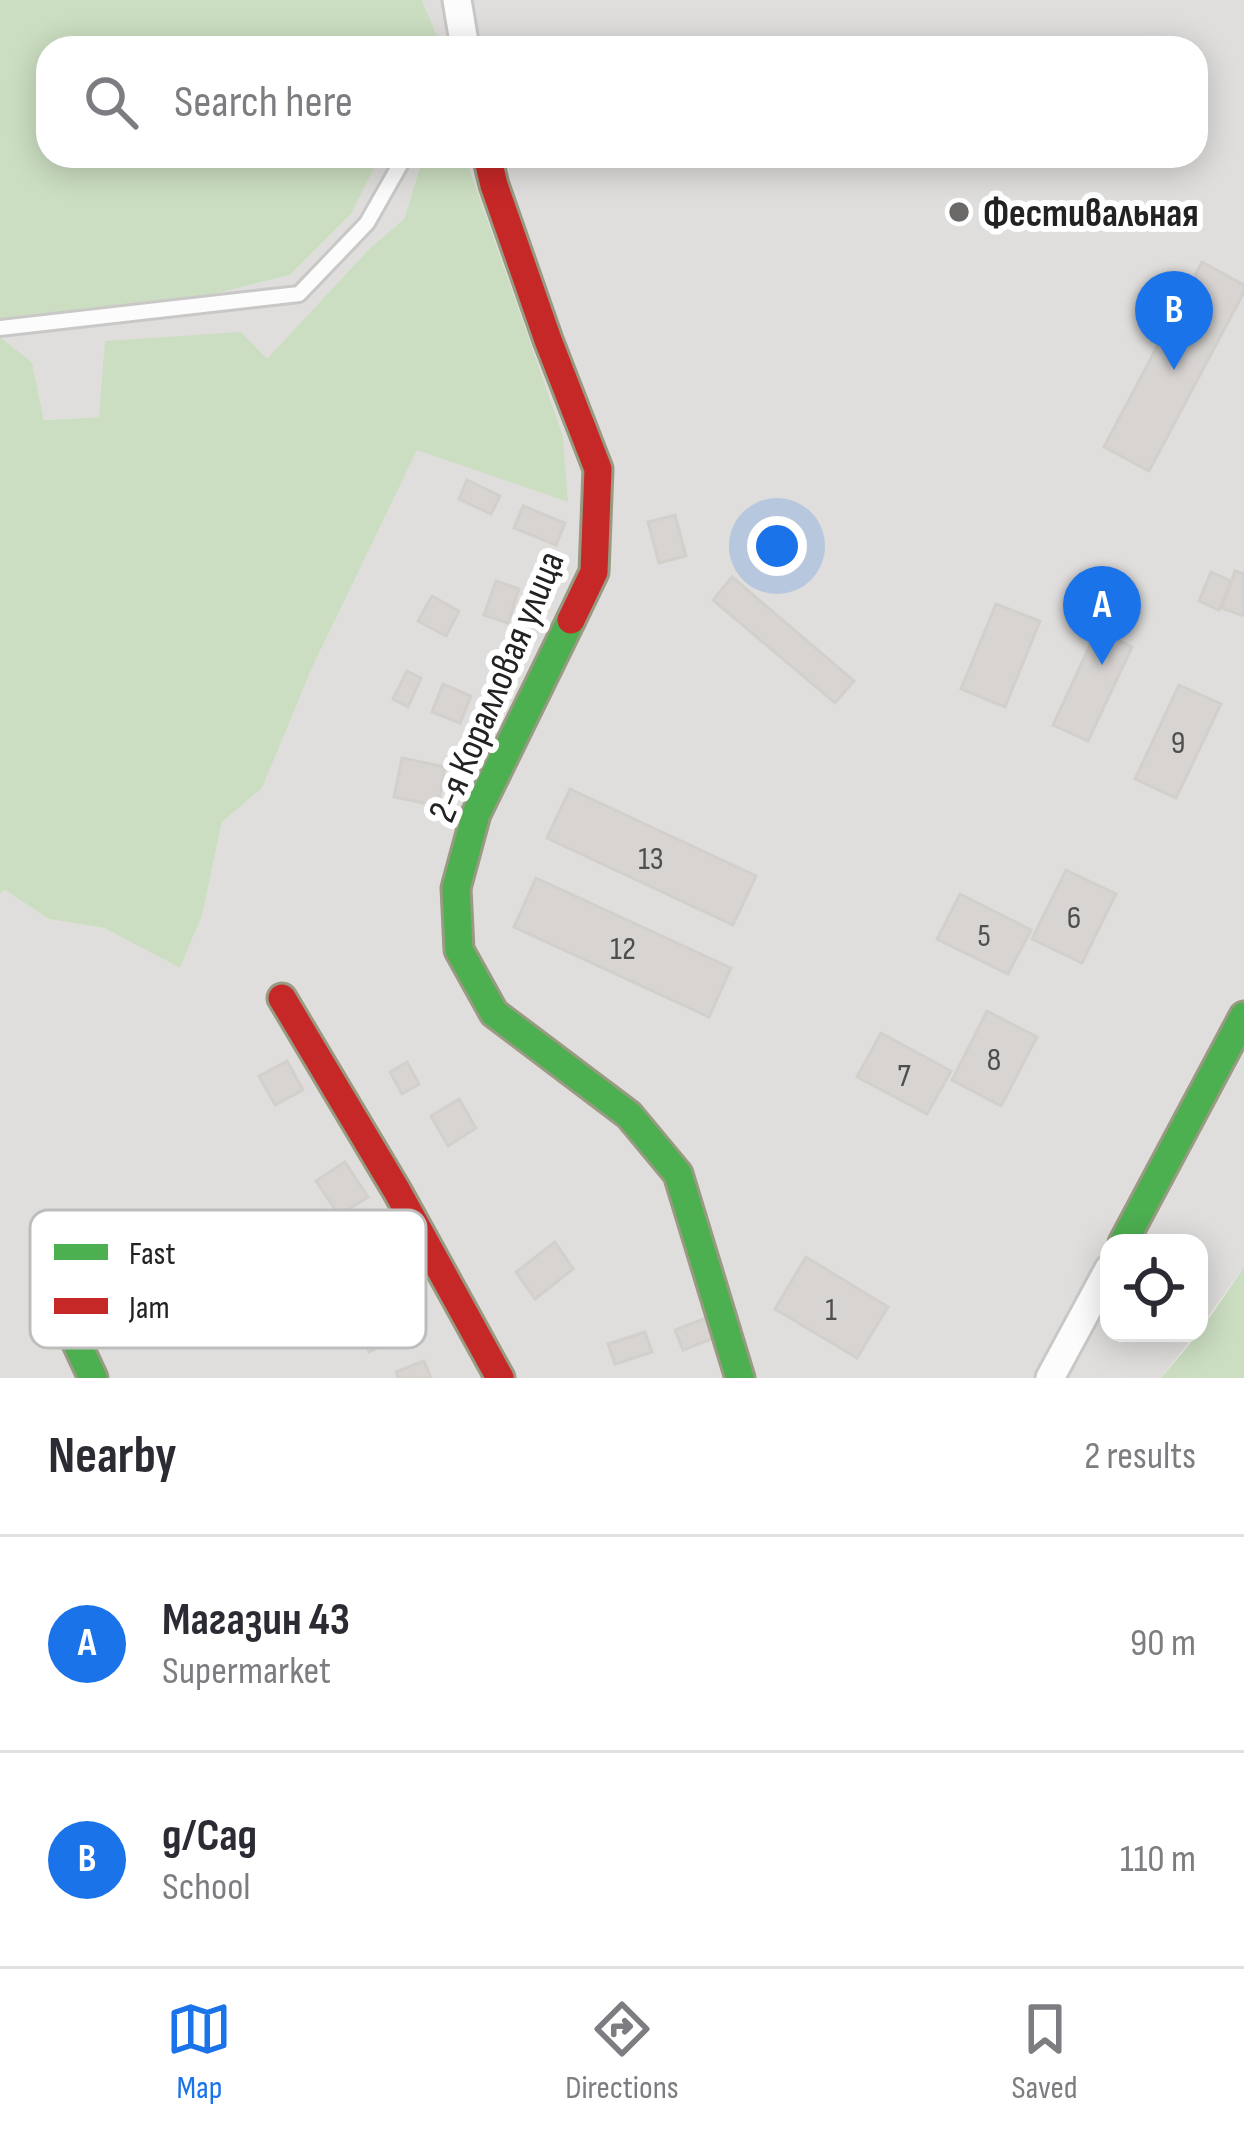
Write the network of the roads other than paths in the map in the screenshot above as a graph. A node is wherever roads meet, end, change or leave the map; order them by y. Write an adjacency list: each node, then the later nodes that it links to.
1 (457, 0): 2 (street)
2 (463, 36)
3 (398, 168): 5 (lane)
4 (490, 168): 15 (street, 2-я Коралловая улица)
5 (0, 328)
6 (282, 998): 8 (street)
7 (1244, 1016): 9 (street)
8 (407, 1210)
9 (1128, 1234)
10 (426, 1244): 14 (street)
11 (1100, 1286): 16 (street)
12 (79, 1348): 13 (street)
13 (94, 1378)
14 (500, 1378)
15 (740, 1378)
16 (1050, 1378)

